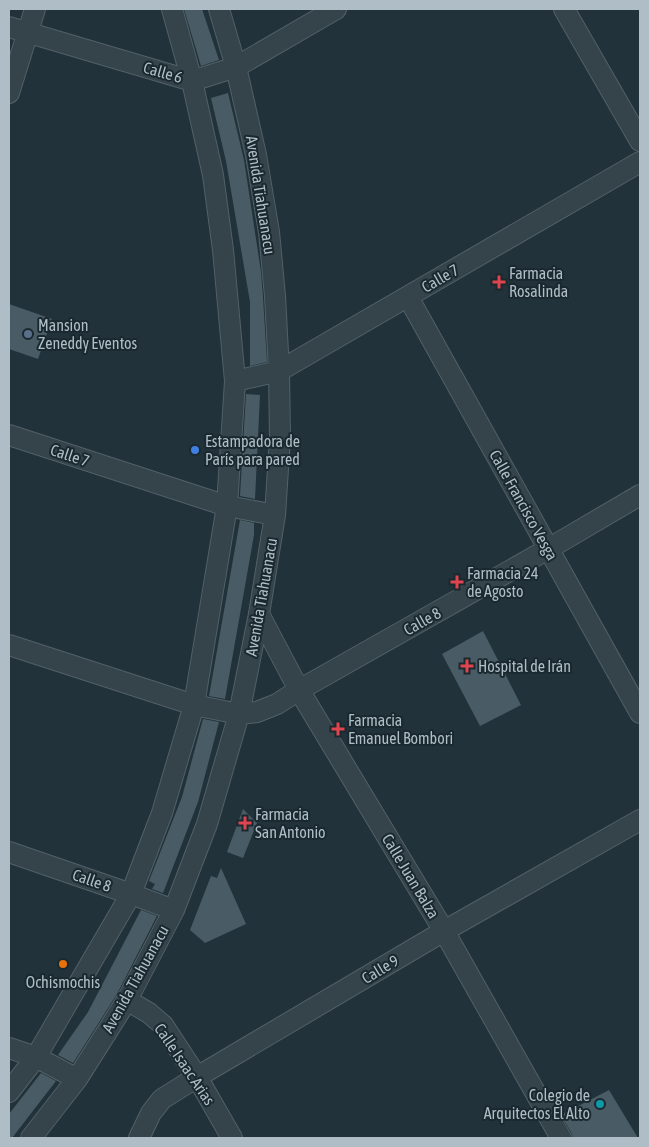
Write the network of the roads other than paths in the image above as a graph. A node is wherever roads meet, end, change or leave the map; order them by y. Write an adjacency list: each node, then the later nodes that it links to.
1 (35, 9): 7 (street)
2 (172, 9): 9 (street)
3 (219, 9): 8 (street, Avenida Tiahuanacu)
4 (336, 9): 8 (street, Calle 6)
5 (564, 9): 11 (street)
6 (9, 26): 7 (street, Calle 6)
7 (28, 32): 9 (street, Calle 6); 10 (street)
8 (236, 67): 9 (street, Calle 6); 14 (street, Avenida Tiahuanacu)
9 (192, 81): 15 (street)
10 (9, 93)
11 (640, 141)
12 (640, 162): 13 (street, Calle 7)
13 (408, 297): 14 (street, Calle 7); 20 (street, Calle Francisco Vesga)
14 (279, 371): 15 (street, Calle 7); 19 (street, Avenida Tiahuanacu)
15 (235, 381): 18 (street)
16 (9, 435): 18 (street, Calle 7)
17 (640, 495): 20 (street, Calle 8)
18 (227, 506): 19 (street, Calle 7); 24 (street)
19 (275, 515): 21 (street, Avenida Tiahuanacu)
20 (548, 549): 23 (street, Calle 8); 25 (street, Calle Francisco Vesga)
21 (259, 614): 23 (street, Calle Juan Balza); 26 (street, Avenida Tiahuanacu)
22 (9, 644): 24 (street, Calle 8)
23 (299, 690): 26 (street, Calle 8); 31 (street, Calle Juan Balza)
24 (194, 705): 26 (street, Calle 8); 29 (street)
25 (640, 713)
26 (239, 714): 30 (street, Avenida Tiahuanacu)
27 (640, 820): 31 (street, Calle 9)
28 (9, 852): 29 (street, Calle 8)
29 (132, 894): 30 (street, Calle 8); 34 (street)
30 (174, 910): 32 (street, Avenida Tiahuanacu)
31 (444, 931): 35 (street, Calle 9); 41 (street, Calle Juan Balza)
32 (127, 1000): 35 (street, Calle Isaac Arias); 36 (street, Avenida Tiahuanacu)
33 (9, 1048): 34 (street)
34 (36, 1057): 36 (street); 37 (street)
35 (197, 1077): 39 (street, Calle 9); 40 (street, Calle Isaac Arias)
36 (77, 1078): 38 (street, Avenida Tiahuanacu)
37 (9, 1092)
38 (30, 1138)
39 (139, 1138)
40 (232, 1138)
41 (561, 1138)

